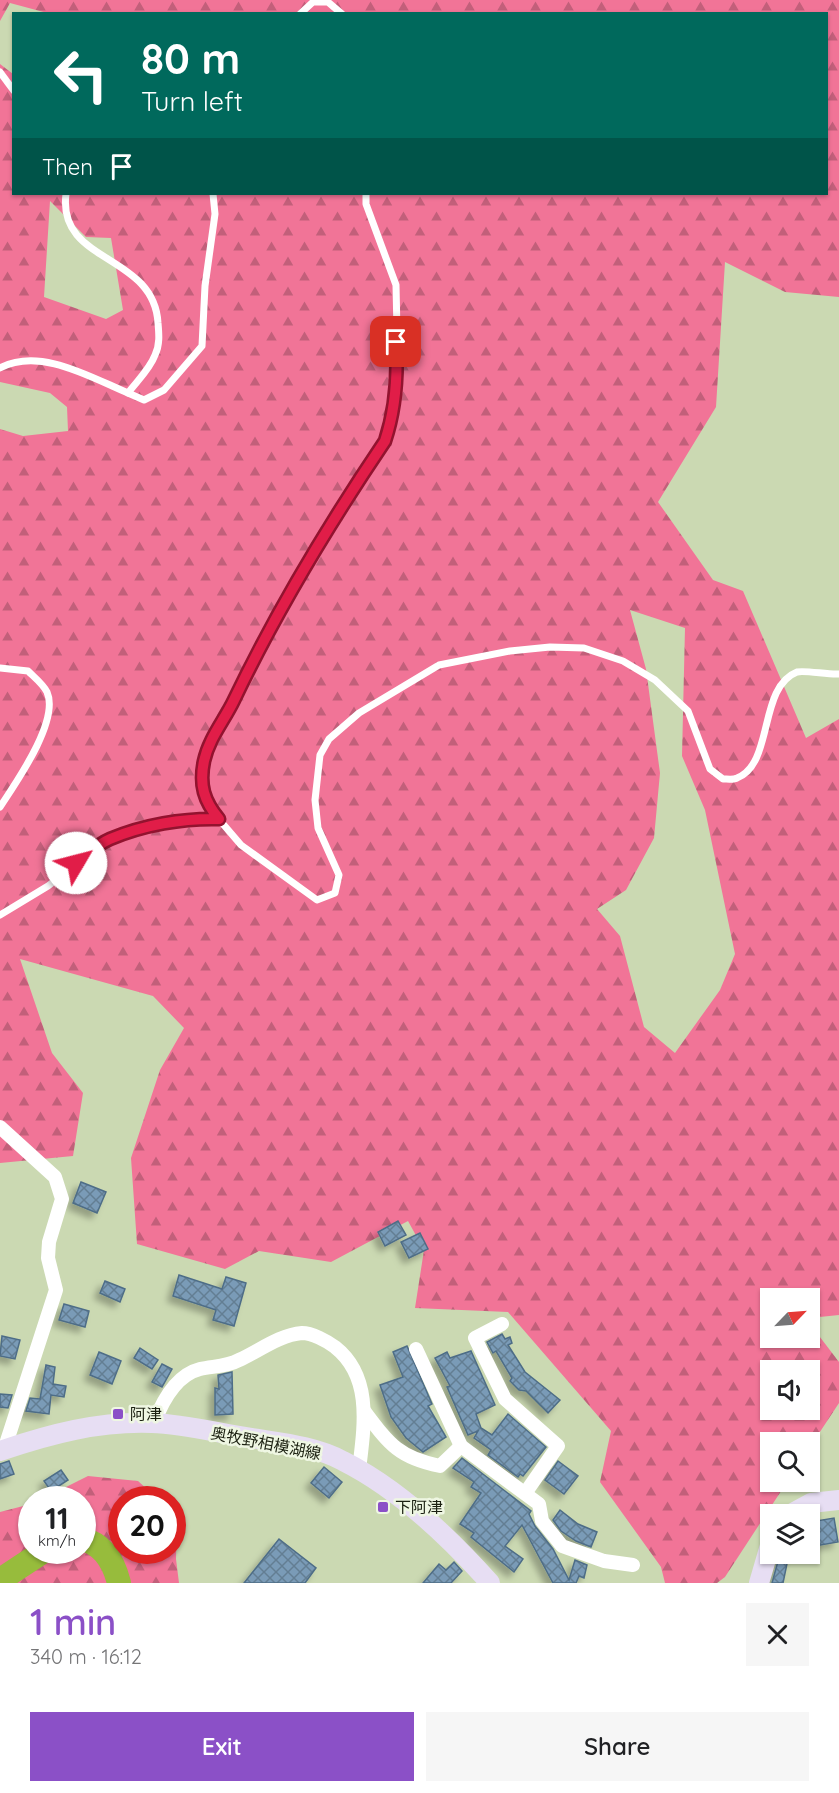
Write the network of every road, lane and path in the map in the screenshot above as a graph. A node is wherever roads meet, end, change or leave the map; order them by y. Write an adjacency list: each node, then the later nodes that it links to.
1 (302, 12): 2 (lane)
2 (340, 12)
3 (0, 72): 4 (lane)
4 (12, 88)
5 (66, 195): 9 (lane)
6 (213, 195): 9 (lane)
7 (366, 195): 13 (lane)
8 (0, 368): 9 (lane)
9 (128, 393)
10 (0, 668): 12 (lane)
11 (839, 674): 13 (lane)
12 (0, 807)
13 (219, 819): 14 (lane)
14 (0, 915)
15 (0, 1126): 21 (street)
16 (502, 1324): 23 (street)
17 (416, 1349): 20 (street)
18 (365, 1412): 19 (street); 20 (street); 22 (street)
19 (154, 1423): 21 (main road, 奥牧野相模湖線); 22 (main road, 奥牧野相模湖線)
20 (461, 1446): 23 (street)
21 (2, 1450)
22 (359, 1470): 28 (main road, 奥牧野相模湖線)
23 (526, 1492): 27 (street)
24 (839, 1500): 25 (main road)
25 (809, 1504)
26 (765, 1564): 29 (main road)
27 (633, 1565)
28 (490, 1583)
29 (759, 1583)

